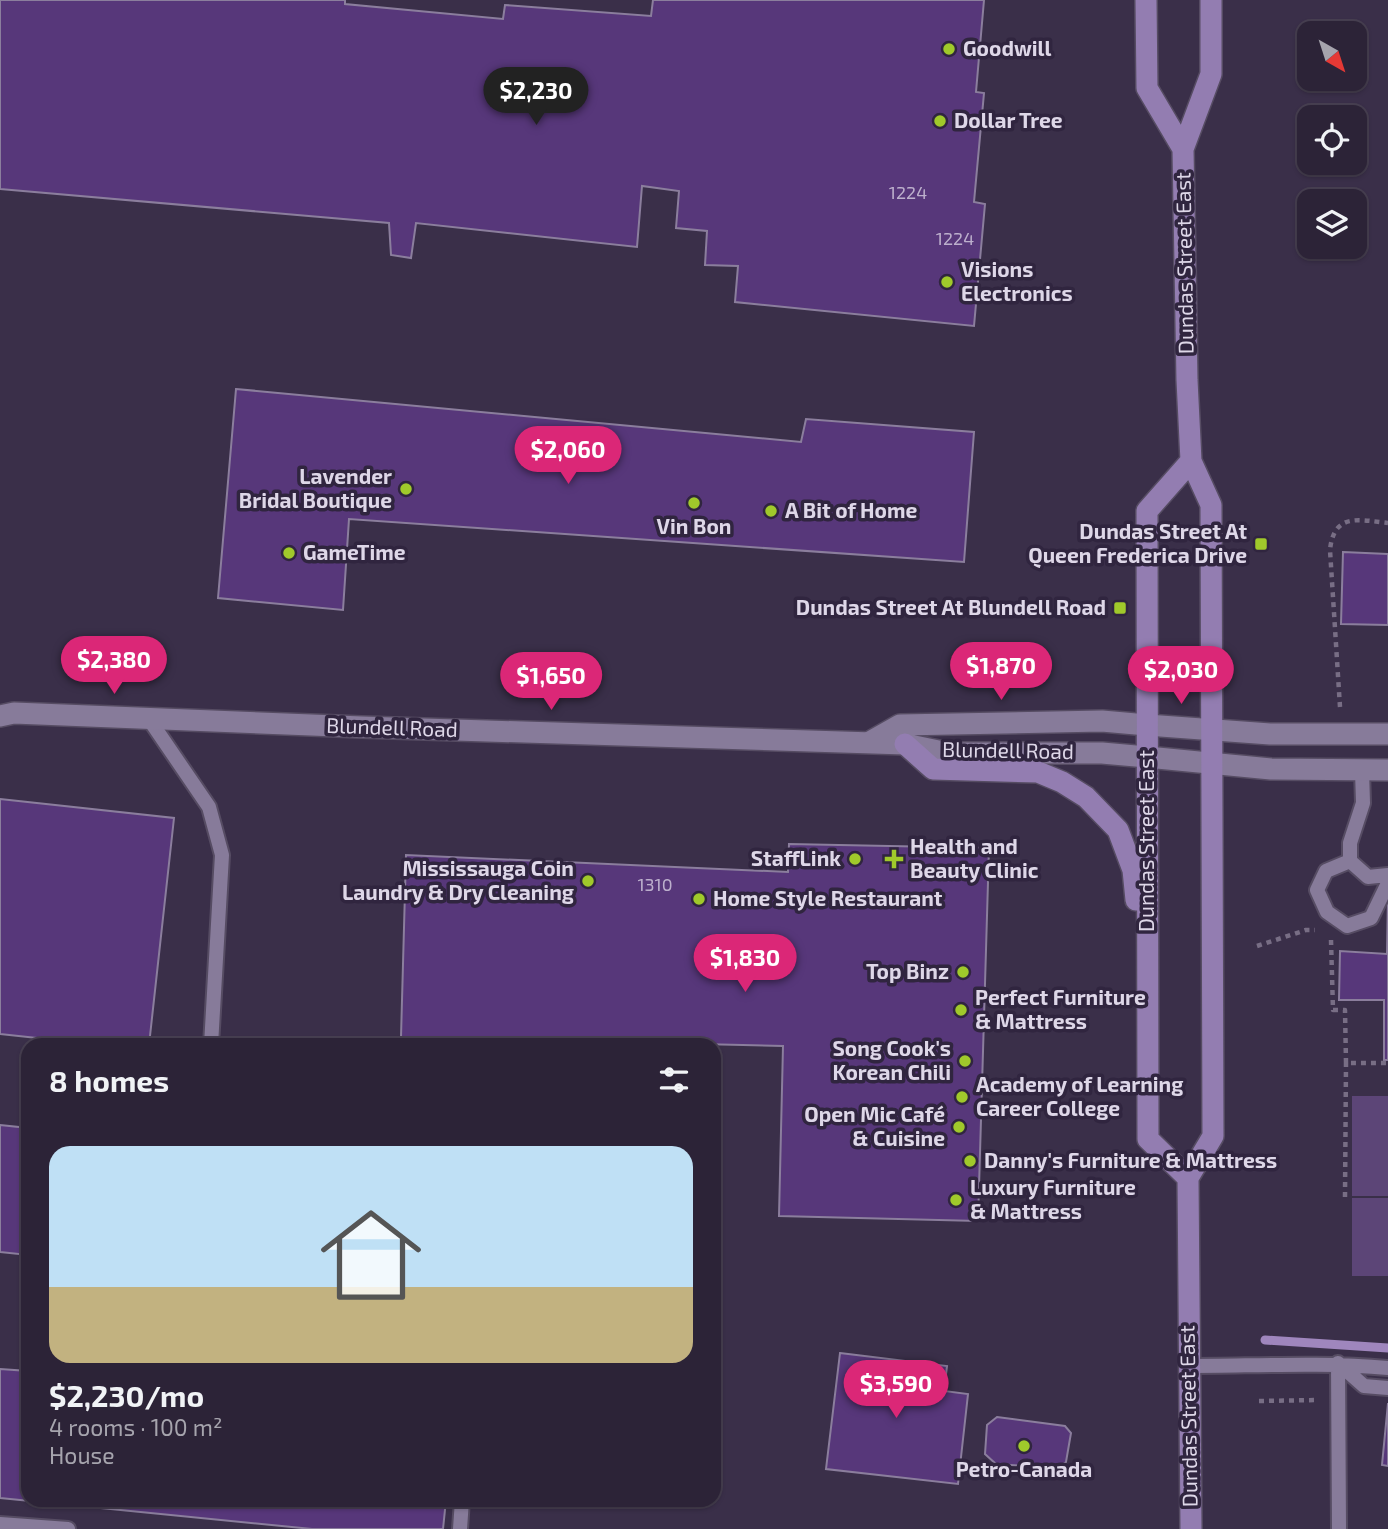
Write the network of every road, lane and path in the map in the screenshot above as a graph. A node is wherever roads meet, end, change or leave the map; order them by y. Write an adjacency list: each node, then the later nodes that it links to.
1 (1146, 0): 3 (main road, Dundas Street East)
2 (1211, 0): 3 (main road, Dundas Street East)
3 (1183, 149): 4 (main road, Dundas Street East)
4 (1191, 461): 9 (main road, Dundas Street East); 10 (main road, Dundas Street East)
5 (1388, 523): 6 (path)
6 (1340, 706)
7 (0, 716): 8 (street, Blundell Road)
8 (149, 719): 12 (street, Blundell Road); 24 (lane)
9 (1147, 725): 10 (street, Blundell Road); 12 (street, Blundell Road); 14 (main road, Dundas Street East)
10 (1212, 730): 11 (street, Blundell Road); 15 (main road, Dundas Street East)
11 (1388, 734)
12 (869, 743): 13 (street, Blundell Road)
13 (905, 744): 14 (street, Blundell Road); 23 (main road)
14 (1147, 757): 15 (street, Blundell Road); 23 (main road, Dundas Street East)
15 (1212, 764): 17 (street, Blundell Road); 27 (main road, Dundas Street East)
16 (1388, 769): 17 (street, Blundell Road)
17 (1362, 770): 18 (lane)
18 (1350, 862): 19 (lane); 21 (lane)
19 (1388, 875)
20 (1388, 883): 21 (lane)
21 (1333, 923): 22 (path); 25 (path)
22 (1257, 947)
23 (1147, 951): 27 (main road, Dundas Street East)
24 (211, 1038)
25 (1346, 1063): 26 (path); 28 (path)
26 (1388, 1063)
27 (1188, 1178): 30 (main road, Dundas Street East)
28 (1345, 1197)
29 (1338, 1363): 30 (lane); 31 (lane); 32 (lane); 38 (lane)
30 (1188, 1366): 37 (main road, Dundas Street East)
31 (1388, 1368)
32 (1388, 1388)
33 (462, 1507): 36 (lane)
34 (0, 1524): 35 (lane)
35 (68, 1529)
36 (460, 1529)
37 (1191, 1529)
38 (1339, 1529)

